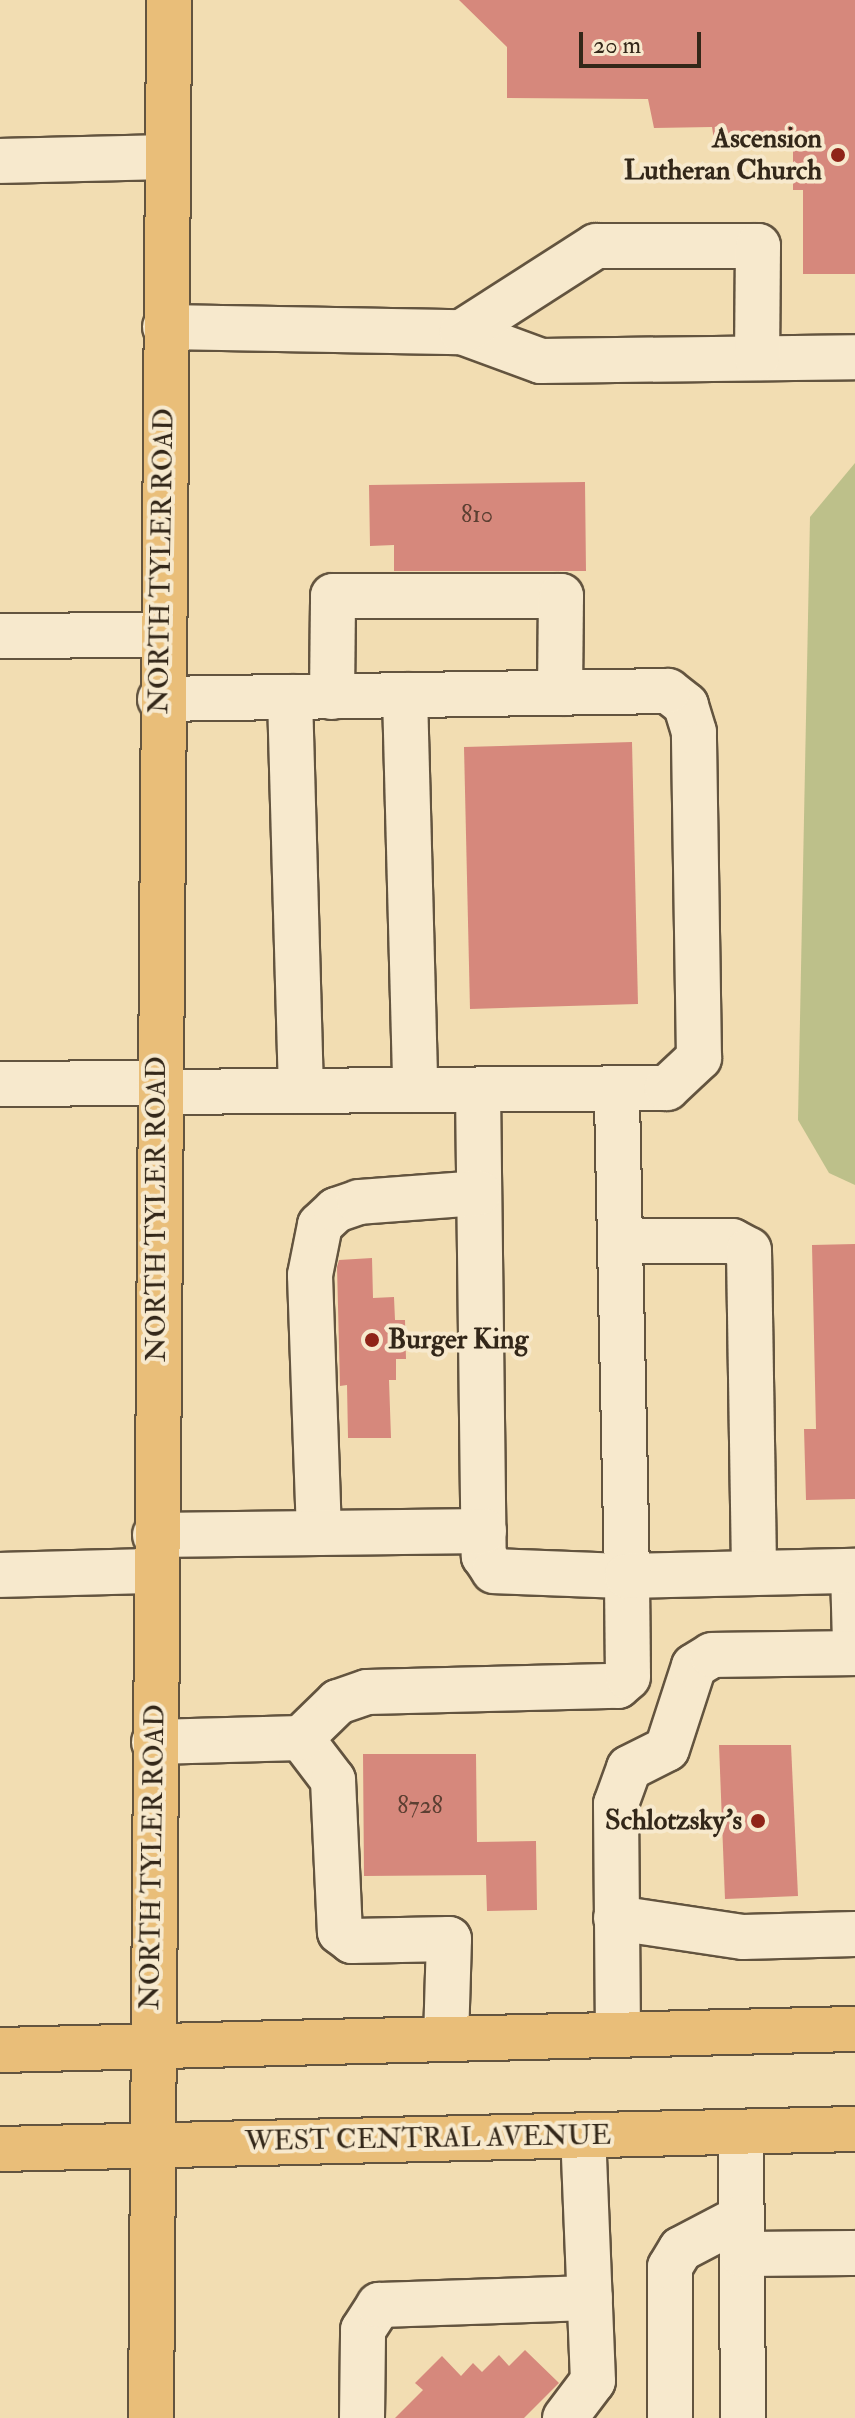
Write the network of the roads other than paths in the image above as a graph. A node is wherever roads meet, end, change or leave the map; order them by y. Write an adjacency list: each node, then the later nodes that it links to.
1 (169, 0): 2 (main road, NORTH TYLER ROAD)
2 (167, 157): 3 (lane); 4 (main road, NORTH TYLER ROAD)
3 (0, 161)
4 (165, 327): 5 (lane); 8 (main road, NORTH TYLER ROAD)
5 (462, 332): 7 (lane); 7 (lane)
6 (855, 357): 7 (lane)
7 (757, 358)
8 (161, 635): 9 (lane); 13 (main road, NORTH TYLER ROAD)
9 (0, 636)
10 (560, 693): 11 (lane); 12 (lane); 16 (lane)
11 (405, 695): 12 (lane); 17 (lane)
12 (311, 697): 13 (lane); 19 (lane)
13 (160, 699): 15 (main road, NORTH TYLER ROAD)
14 (0, 1084): 15 (lane)
15 (158, 1087): 19 (lane); 24 (main road, NORTH TYLER ROAD)
16 (617, 1089): 18 (lane); 21 (lane)
17 (415, 1090): 18 (lane); 19 (lane)
18 (478, 1090): 20 (lane)
19 (301, 1091)
20 (479, 1193): 22 (lane); 23 (lane)
21 (620, 1241): 26 (lane); 28 (lane)
22 (484, 1531): 23 (lane); 28 (lane)
23 (319, 1533): 24 (lane)
24 (155, 1553): 27 (lane); 32 (main road, NORTH TYLER ROAD)
25 (854, 1571): 26 (lane); 29 (lane)
26 (754, 1573): 28 (lane)
27 (0, 1575)
28 (627, 1576): 31 (lane)
29 (855, 1641)
30 (855, 1653): 33 (lane)
31 (301, 1738): 32 (lane); 37 (lane)
32 (154, 1742): 38 (main road, NORTH TYLER ROAD)
33 (616, 1918): 34 (lane); 36 (lane)
34 (855, 1934)
35 (855, 2029): 36 (main road)
36 (618, 2035): 37 (main road)
37 (446, 2039): 38 (main road)
38 (151, 2046): 39 (main road); 43 (main road, NORTH TYLER ROAD)
39 (0, 2050)
40 (855, 2129): 41 (main road, WEST CENTRAL AVENUE)
41 (741, 2132): 42 (main road, WEST CENTRAL AVENUE); 45 (lane)
42 (583, 2136): 43 (main road, WEST CENTRAL AVENUE); 47 (lane)
43 (151, 2146): 44 (main road, WEST CENTRAL AVENUE); 48 (main road, NORTH TYLER ROAD)
44 (0, 2149)
45 (742, 2236): 46 (lane); 51 (lane); 52 (lane)
46 (855, 2253)
47 (590, 2298): 49 (lane); 50 (lane)
48 (151, 2418)
49 (362, 2418)
50 (565, 2418)
51 (670, 2418)
52 (743, 2418)

